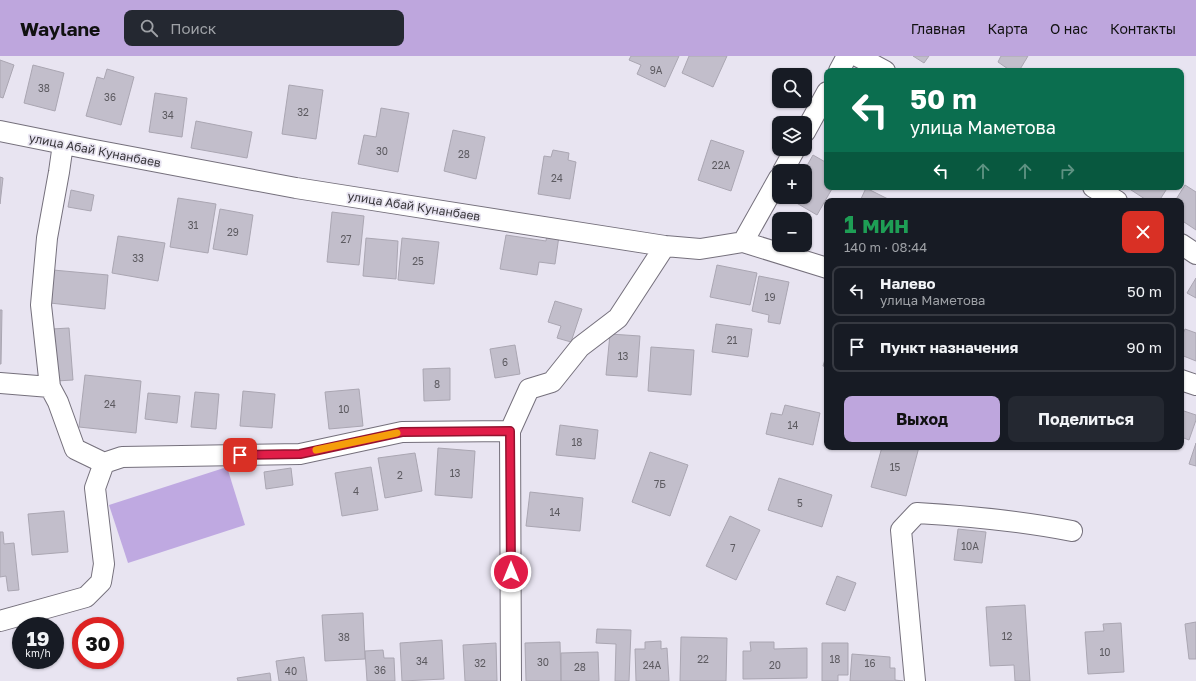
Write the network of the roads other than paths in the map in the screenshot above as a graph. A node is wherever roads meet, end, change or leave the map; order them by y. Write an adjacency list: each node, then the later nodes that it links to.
1 (847, 56): 3 (street)
2 (857, 56): 4 (street)
3 (841, 68)
4 (879, 68)
5 (824, 97): 6 (street)
6 (812, 119)
7 (0, 131): 8 (street, улица Абай Кунанбаев)
8 (63, 144): 13 (street, улица Абай Кунанбаев); 20 (street)
9 (772, 190): 12 (street)
10 (1098, 190): 11 (street)
11 (1112, 198)
12 (743, 242): 13 (street, улица Абай Кунанбаев); 16 (street, улица Абай Кунанбаев)
13 (665, 246): 21 (street)
14 (1184, 246): 15 (street)
15 (1196, 254)
16 (824, 267)
17 (1184, 381): 19 (street)
18 (0, 383): 20 (street)
19 (1196, 385)
20 (50, 387): 22 (street)
21 (510, 431): 22 (street); 25 (street)
22 (104, 463): 24 (street)
23 (1072, 532): 26 (street)
24 (0, 621)
25 (511, 681)
26 (915, 681)

